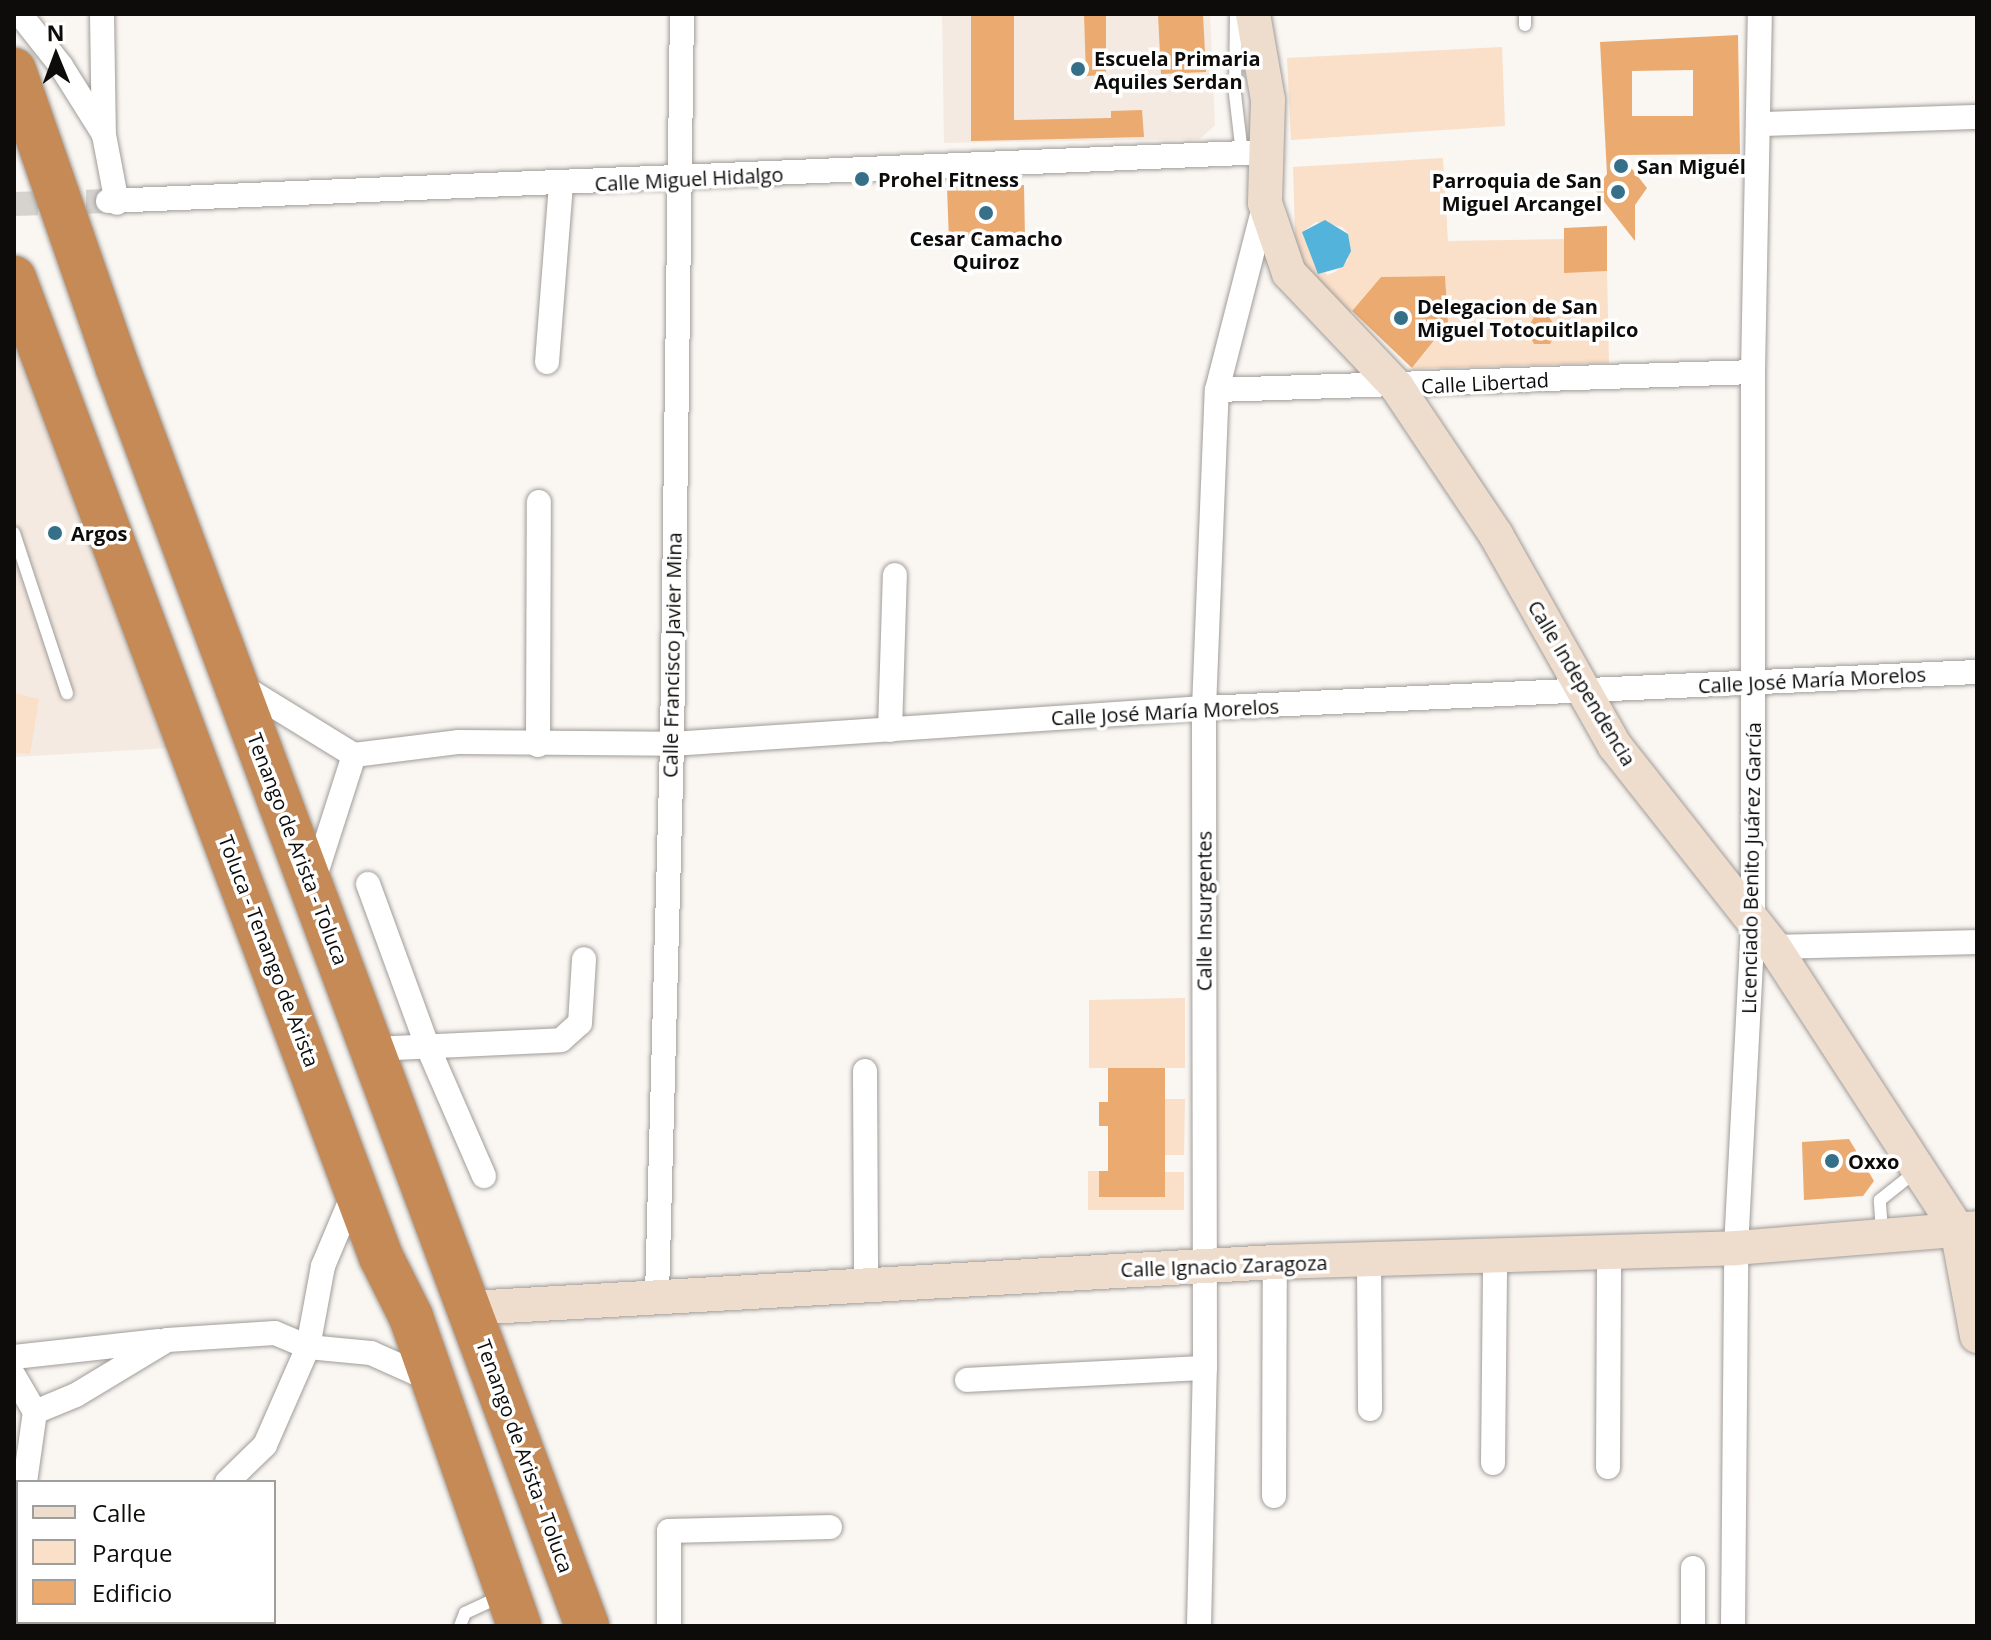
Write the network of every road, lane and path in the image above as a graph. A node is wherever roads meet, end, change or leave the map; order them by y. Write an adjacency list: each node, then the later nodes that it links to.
1 (20, 14): 10 (street)
2 (102, 14): 10 (street)
3 (682, 14): 12 (street, Calle Francisco Javier Mina)
4 (1236, 14): 11 (lane)
5 (1253, 14): 11 (street, Calle Independencia)
6 (1760, 14): 9 (street, Licenciado Benito Juárez García)
7 (14, 70): 24 (highway, Tenango de Arista - Toluca)
8 (1977, 117): 9 (street)
9 (1761, 124): 17 (street, Licenciado Benito Juárez García)
10 (104, 135): 13 (street, Calle Miguel Hidalgo)
11 (1256, 153): 12 (street, Calle Miguel Hidalgo); 14 (street, Calle Independencia)
12 (678, 178): 13 (street, Calle Miguel Hidalgo); 30 (street, Calle Francisco Javier Mina)
13 (561, 186): 16 (street)
14 (1265, 203): 18 (street, Calle Independencia); 19 (street, Calle Insurgentes)
15 (19, 302): 44 (highway, Toluca - Tenango de Arista)
16 (547, 362)
17 (1753, 372): 18 (street, Calle Libertad); 25 (street, Licenciado Benito Juárez García)
18 (1397, 387): 19 (street, Calle Libertad); 26 (street, Calle Independencia)
19 (1217, 390): 28 (street, Calle Insurgentes)
20 (539, 502): 31 (street)
21 (14, 533): 27 (lane)
22 (895, 575): 29 (street)
23 (1977, 672): 25 (street, Calle José María Morelos)
24 (234, 682): 32 (street); 34 (highway, Tenango de Arista - Toluca)
25 (1755, 683): 26 (street, Calle José María Morelos); 35 (street, Licenciado Benito Juárez García)
26 (1582, 692): 28 (street, Calle José María Morelos); 35 (street, Calle Independencia)
27 (67, 693)
28 (1204, 708): 29 (street, Calle José María Morelos); 52 (street, Calle Insurgentes)
29 (890, 730): 30 (street, Calle José María Morelos)
30 (672, 744): 31 (street, Calle José María Morelos); 54 (street, Calle Francisco Javier Mina)
31 (538, 745): 32 (street, Calle José María Morelos)
32 (354, 755): 34 (street)
33 (368, 884): 39 (street)
34 (312, 888): 40 (highway, Tenango de Arista - Toluca)
35 (1753, 921): 37 (street, Calle Independencia); 47 (street, Licenciado Benito Juárez García)
36 (1977, 942): 37 (street)
37 (1774, 947): 42 (street, Calle Independencia)
38 (584, 959): 39 (street)
39 (427, 1045): 40 (street); 43 (street)
40 (373, 1049): 55 (highway, Tenango de Arista - Toluca)
41 (865, 1071): 53 (street)
42 (1918, 1169): 45 (street, Calle Independencia); 46 (lane)
43 (484, 1176)
44 (357, 1185): 58 (street); 62 (highway, Toluca - Tenango de Arista)
45 (1967, 1229): 46 (street, Calle Ignacio Zaragoza); 56 (street, Calle Independencia)
46 (1883, 1236): 47 (street, Calle Ignacio Zaragoza)
47 (1736, 1248): 48 (street, Calle Ignacio Zaragoza); 79 (street, Licenciado Benito Juárez García)
48 (1609, 1253): 49 (street, Calle Ignacio Zaragoza); 67 (street)
49 (1495, 1256): 50 (street, Calle Ignacio Zaragoza); 66 (street)
50 (1369, 1260): 51 (street, Calle Ignacio Zaragoza); 64 (street)
51 (1275, 1262): 52 (street, Calle Ignacio Zaragoza); 70 (street)
52 (1204, 1266): 53 (street, Calle Ignacio Zaragoza); 60 (street, Calle Insurgentes)
53 (866, 1283): 54 (street, Calle Ignacio Zaragoza)
54 (657, 1295): 55 (street, Calle Ignacio Zaragoza)
55 (470, 1308): 75 (highway, Tenango de Arista - Toluca)
56 (1977, 1336)
57 (167, 1340): 58 (street); 59 (street); 65 (street)
58 (308, 1347): 62 (street); 69 (street)
59 (14, 1357)
60 (1205, 1368): 63 (street); 77 (street, Calle Insurgentes)
61 (14, 1376): 65 (street)
62 (431, 1380): 73 (highway, Toluca - Tenango de Arista)
63 (967, 1380)
64 (1370, 1409)
65 (35, 1412): 68 (street)
66 (1493, 1463)
67 (1608, 1467)
68 (25, 1480)
69 (229, 1480)
70 (1274, 1496)
71 (830, 1527): 76 (street)
72 (1693, 1568): 78 (street)
73 (512, 1610): 74 (lane)
74 (457, 1624)
75 (587, 1626)
76 (669, 1626)
77 (1199, 1626)
78 (1693, 1626)
79 (1733, 1626)

